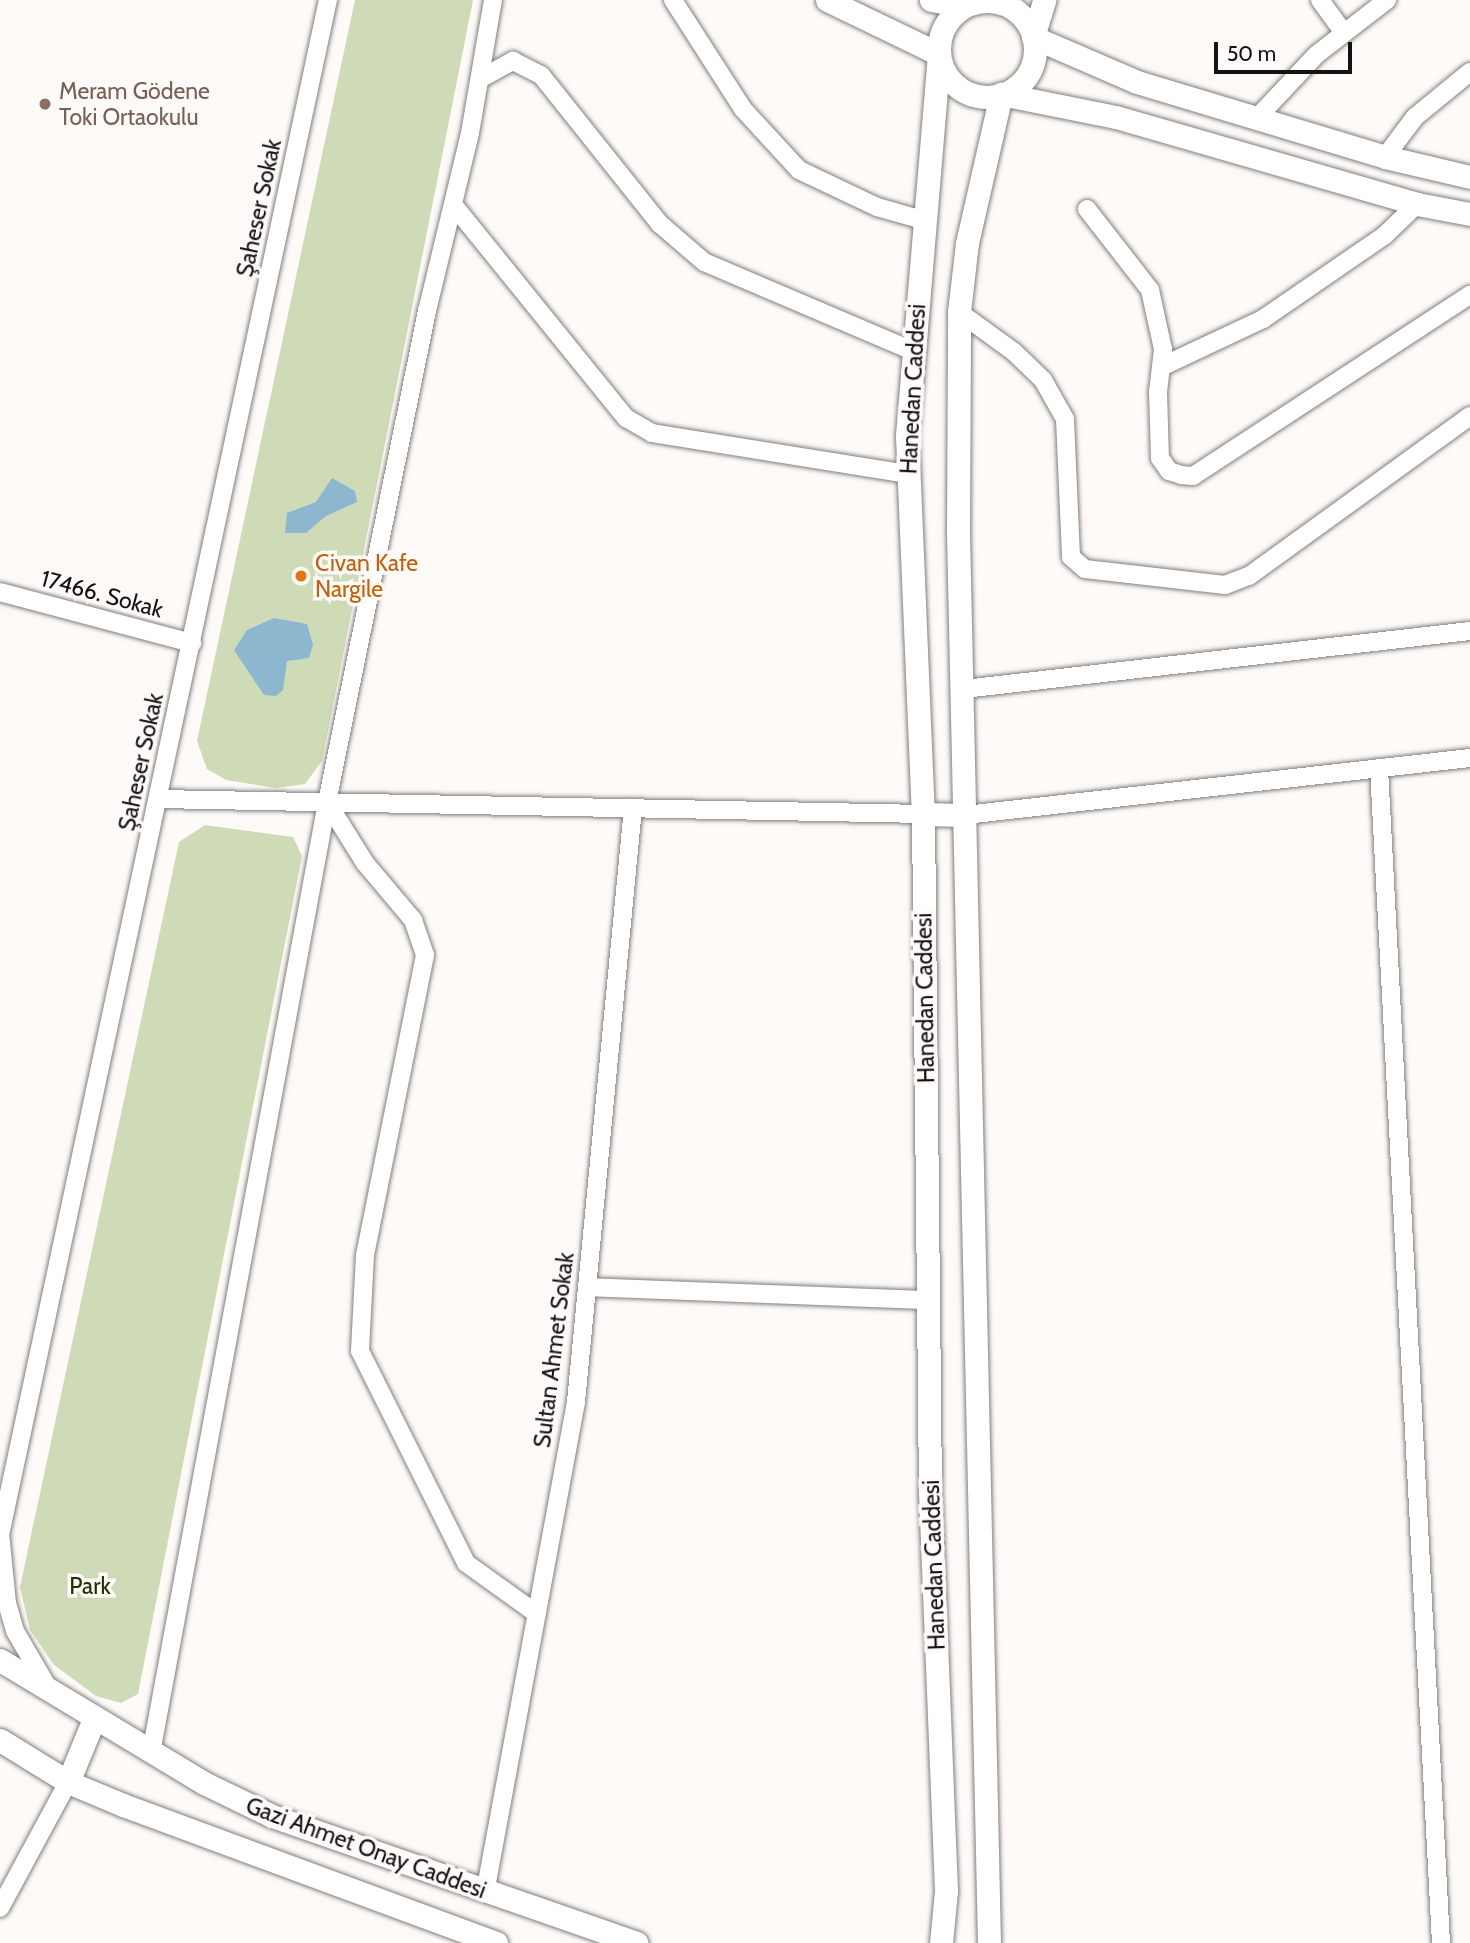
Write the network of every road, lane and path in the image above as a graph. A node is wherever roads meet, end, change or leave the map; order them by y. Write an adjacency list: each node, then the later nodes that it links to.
1 (328, 0): 32 (street, Şaheser Sokak)
2 (493, 0): 14 (street)
3 (673, 0): 23 (street)
4 (827, 0): 12 (street)
5 (931, 0): 9 (street)
6 (1044, 0): 11 (street)
7 (1320, 0): 10 (street)
8 (1387, 0): 10 (street)
9 (966, 3): 11 (street); 12 (street)
10 (1343, 32): 16 (street)
11 (1033, 37): 15 (street); 16 (street)
12 (939, 54): 15 (street); 23 (street, Hanedan Caddesi)
13 (1470, 72): 17 (street)
14 (480, 79): 20 (street); 26 (street)
15 (1001, 94): 19 (street); 25 (street, Hanedan Caddesi)
16 (1256, 119): 17 (street)
17 (1385, 158): 18 (street)
18 (1470, 177)
19 (1417, 204): 22 (street); 27 (street)
20 (454, 207): 29 (street); 37 (street)
21 (1087, 209): 27 (street)
22 (1470, 214)
23 (923, 220): 26 (street, Hanedan Caddesi)
24 (1470, 295): 27 (street)
25 (959, 312): 28 (street); 33 (street, Hanedan Caddesi)
26 (913, 351): 29 (street, Hanedan Caddesi)
27 (1161, 367)
28 (1470, 416)
29 (909, 474): 39 (street, Hanedan Caddesi)
30 (0, 592): 32 (street, 17466. Sokak)
31 (1470, 631): 33 (street)
32 (192, 643): 36 (street, Şaheser Sokak)
33 (964, 689): 40 (street, Hanedan Caddesi)
34 (1470, 758): 35 (street)
35 (1378, 768): 40 (street); 58 (street)
36 (158, 799): 37 (street); 43 (street, Şaheser Sokak)
37 (327, 802): 38 (street); 44 (street); 49 (street)
38 (633, 808): 39 (street); 41 (street, Sultan Ahmet Sokak)
39 (923, 814): 40 (street); 42 (street, Hanedan Caddesi)
40 (965, 815): 57 (street, Hanedan Caddesi)
41 (587, 1287): 42 (street); 44 (street, Sultan Ahmet Sokak)
42 (928, 1300): 56 (street, Hanedan Caddesi)
43 (0, 1534): 46 (street, Şaheser Sokak)
44 (537, 1614): 51 (street, Sultan Ahmet Sokak)
45 (0, 1660): 46 (street, Gazi Ahmet Onay Caddesi)
46 (51, 1692): 47 (street, Gazi Ahmet Onay Caddesi)
47 (94, 1719): 49 (street, Gazi Ahmet Onay Caddesi); 50 (street)
48 (0, 1740): 50 (street, Gazi Ahmet Onay Caddesi)
49 (151, 1753): 51 (street, Gazi Ahmet Onay Caddesi)
50 (68, 1782): 52 (street); 53 (street, Gazi Ahmet Onay Caddesi)
51 (485, 1893): 55 (street, Gazi Ahmet Onay Caddesi)
52 (0, 1908)
53 (467, 1939): 54 (street, Gazi Ahmet Onay Caddesi)
54 (496, 1943)
55 (636, 1943)
56 (941, 1943)
57 (989, 1943)
58 (1441, 1943)

